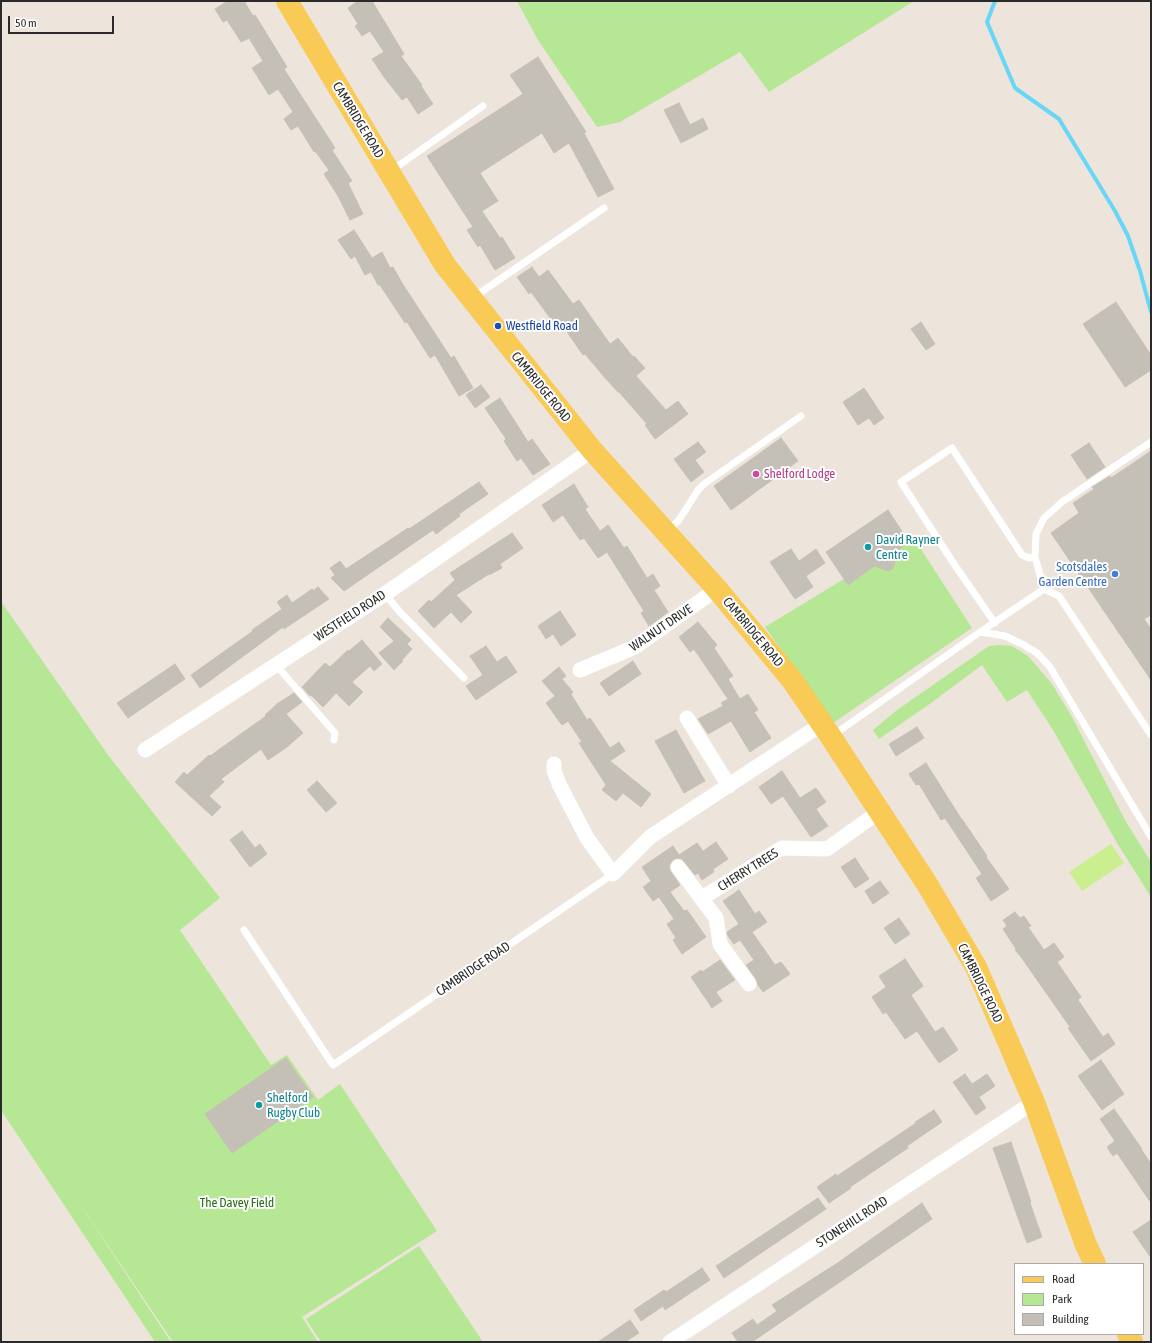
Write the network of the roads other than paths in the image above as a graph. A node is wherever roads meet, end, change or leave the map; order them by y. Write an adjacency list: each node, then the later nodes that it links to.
1 (287, 1): 3 (main road, CAMBRIDGE ROAD)
2 (484, 106): 3 (lane)
3 (390, 173): 5 (main road, CAMBRIDGE ROAD)
4 (604, 208): 5 (lane)
5 (471, 299): 8 (main road, CAMBRIDGE ROAD)
6 (801, 416): 9 (lane)
7 (1151, 442): 10 (lane)
8 (592, 450): 9 (main road, CAMBRIDGE ROAD); 13 (street, WESTFIELD ROAD)
9 (666, 532): 11 (main road, CAMBRIDGE ROAD)
10 (1035, 557): 12 (lane); 14 (lane)
11 (717, 589): 17 (street, WALNUT DRIVE); 20 (main road, CAMBRIDGE ROAD)
12 (1044, 590): 14 (lane); 21 (lane)
13 (385, 594): 16 (street, WESTFIELD ROAD); 18 (lane)
14 (995, 623): 15 (lane)
15 (980, 632): 20 (lane); 27 (lane)
16 (276, 665): 22 (lane); 23 (street, WESTFIELD ROAD)
17 (580, 670)
18 (464, 678)
19 (687, 718): 25 (street)
20 (827, 730): 25 (street, CAMBRIDGE ROAD); 26 (main road, CAMBRIDGE ROAD)
21 (1151, 735)
22 (334, 740)
23 (145, 750)
24 (554, 764): 29 (street)
25 (729, 786): 29 (street, CAMBRIDGE ROAD)
26 (880, 811): 30 (street, CHERRY TREES); 33 (main road, CAMBRIDGE ROAD)
27 (1151, 836)
28 (678, 867): 30 (street)
29 (613, 874): 31 (lane, CAMBRIDGE ROAD)
30 (702, 898): 32 (street)
31 (244, 930)
32 (749, 984)
33 (1034, 1102): 34 (main road, CAMBRIDGE ROAD); 35 (street, STONEHILL ROAD)
34 (1095, 1263)
35 (670, 1342)

